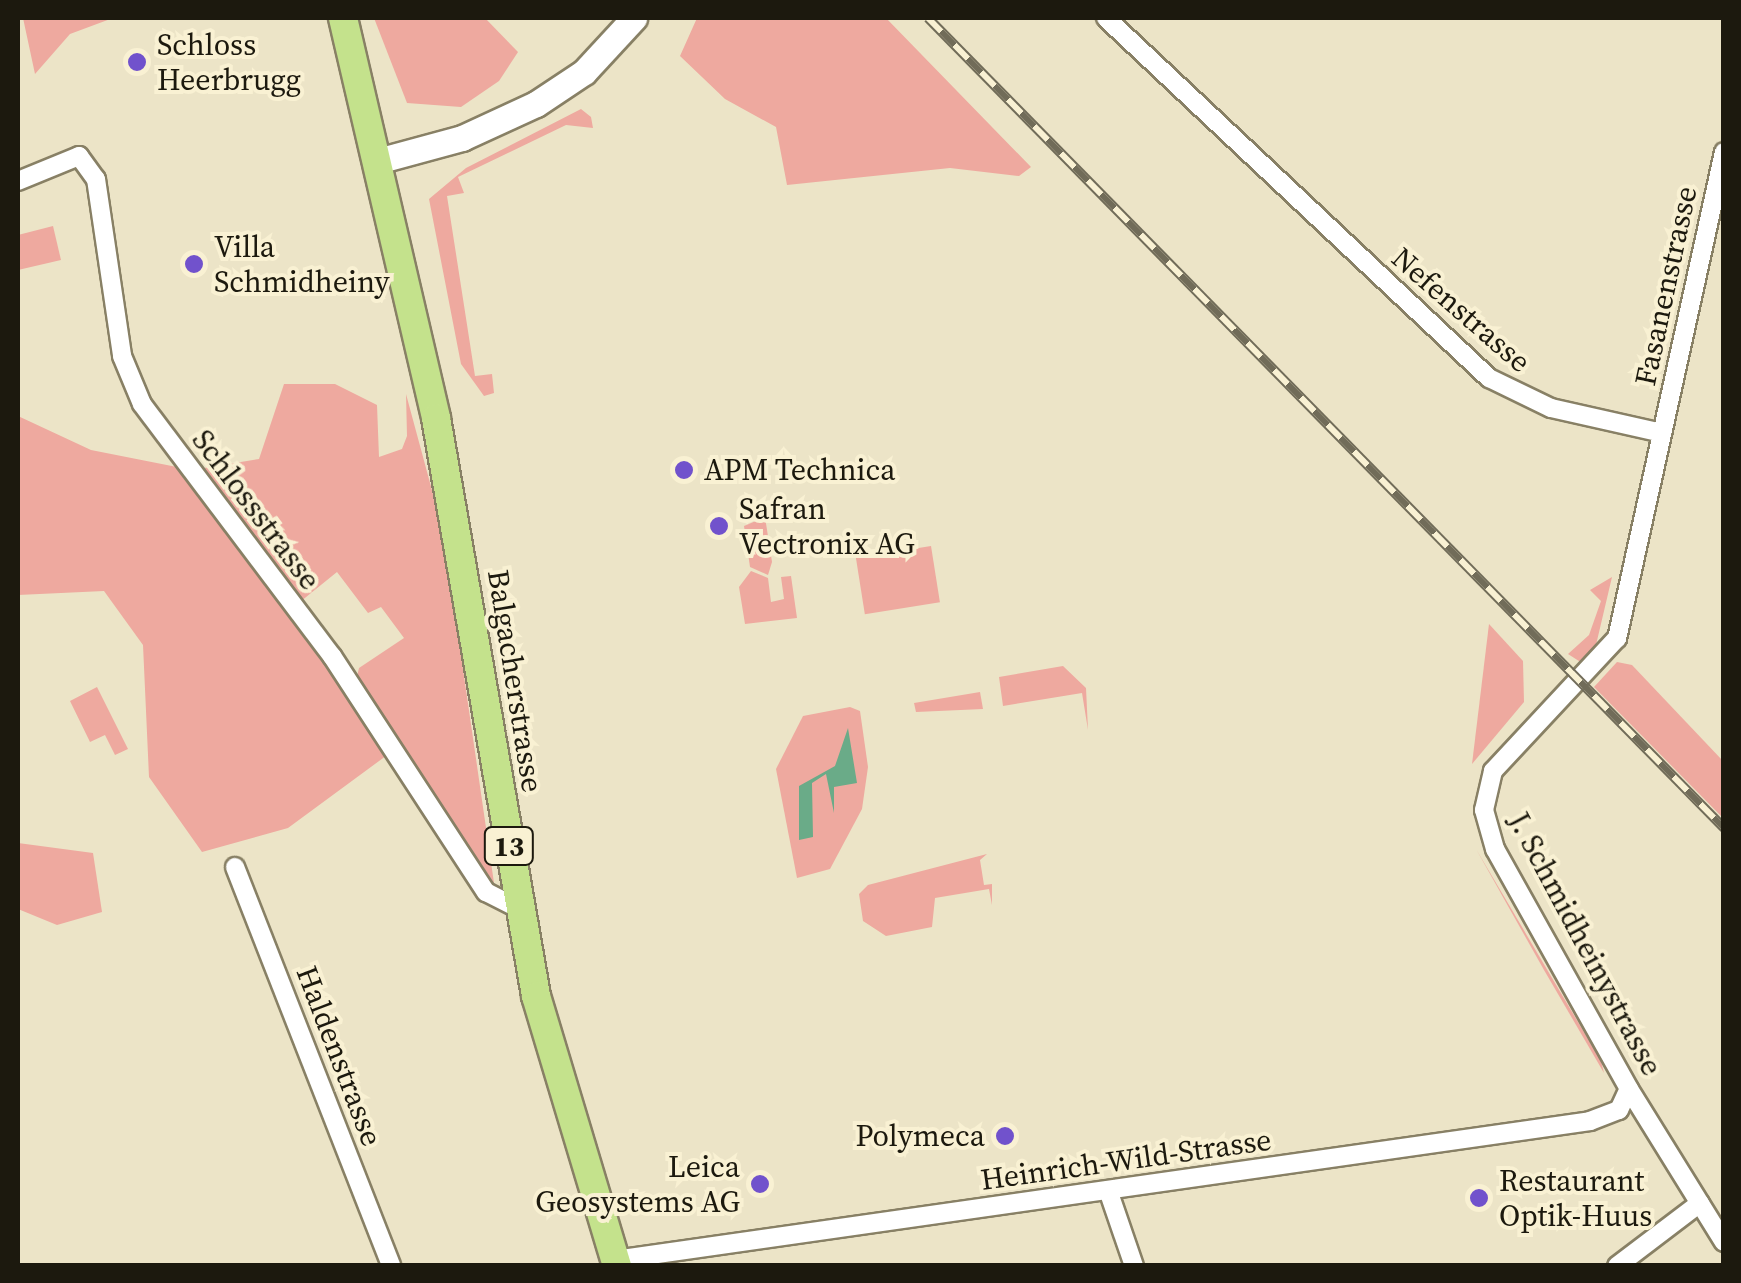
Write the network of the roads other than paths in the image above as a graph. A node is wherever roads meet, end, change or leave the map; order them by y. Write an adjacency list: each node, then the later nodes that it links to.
1 (343, 18): 5 (main road, Balgacherstrasse / 13)
2 (634, 18): 5 (main road)
3 (1106, 18): 7 (street, Nefenstrasse)
4 (1724, 152): 7 (street, Fasanenstrasse)
5 (381, 160): 9 (main road, Balgacherstrasse / 13)
6 (18, 181): 9 (street, Schlossstrasse)
7 (1662, 432): 10 (street, J. Schmidheinystrasse)
8 (235, 866): 15 (street, Haldenstrasse)
9 (518, 908): 14 (main road, Balgacherstrasse / 13)
10 (1629, 1088): 11 (street, Heinrich-Wild-Strasse); 12 (street, J. Schmidheinystrasse)
11 (1108, 1190): 14 (street, Heinrich-Wild-Strasse); 16 (street)
12 (1700, 1204): 13 (street, J. Schmidheinystrasse); 17 (street)
13 (1724, 1242)
14 (616, 1262)
15 (391, 1266)
16 (1134, 1266)
17 (1616, 1266)

